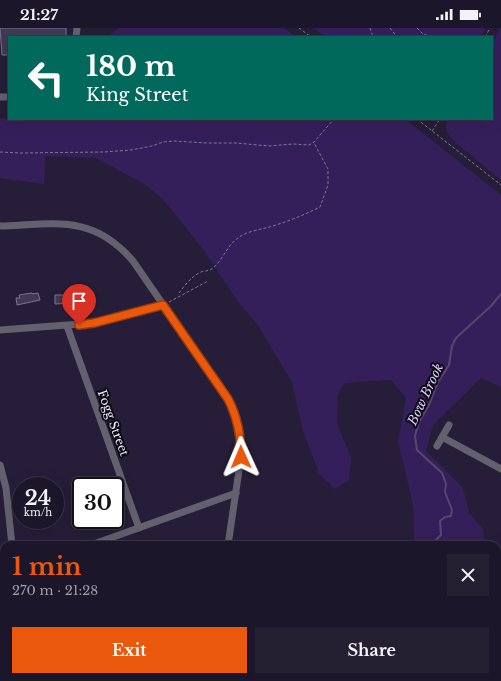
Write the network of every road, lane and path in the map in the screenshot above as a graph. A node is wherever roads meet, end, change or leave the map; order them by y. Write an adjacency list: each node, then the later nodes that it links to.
1 (299, 28): 4 (path)
2 (390, 28): 5 (path)
3 (417, 28): 6 (path)
4 (310, 36)
5 (396, 36)
6 (430, 36)
7 (333, 120): 11 (path)
8 (417, 120): 10 (path)
9 (439, 120): 10 (path)
10 (432, 131): 13 (path)
11 (314, 142): 12 (path); 16 (path)
12 (0, 152)
13 (501, 185)
14 (0, 226): 17 (street)
15 (208, 281): 17 (path)
16 (178, 293)
17 (163, 305): 18 (street); 25 (street)
18 (67, 326): 19 (street); 26 (street, Fogg Street)
19 (0, 330)
20 (449, 425): 21 (street)
21 (442, 437): 22 (street); 24 (street)
22 (437, 446)
23 (0, 465): 27 (street)
24 (501, 469)
25 (236, 493): 26 (street); 29 (street)
26 (139, 528): 28 (street)
27 (12, 541)
28 (102, 541)
29 (229, 541)

